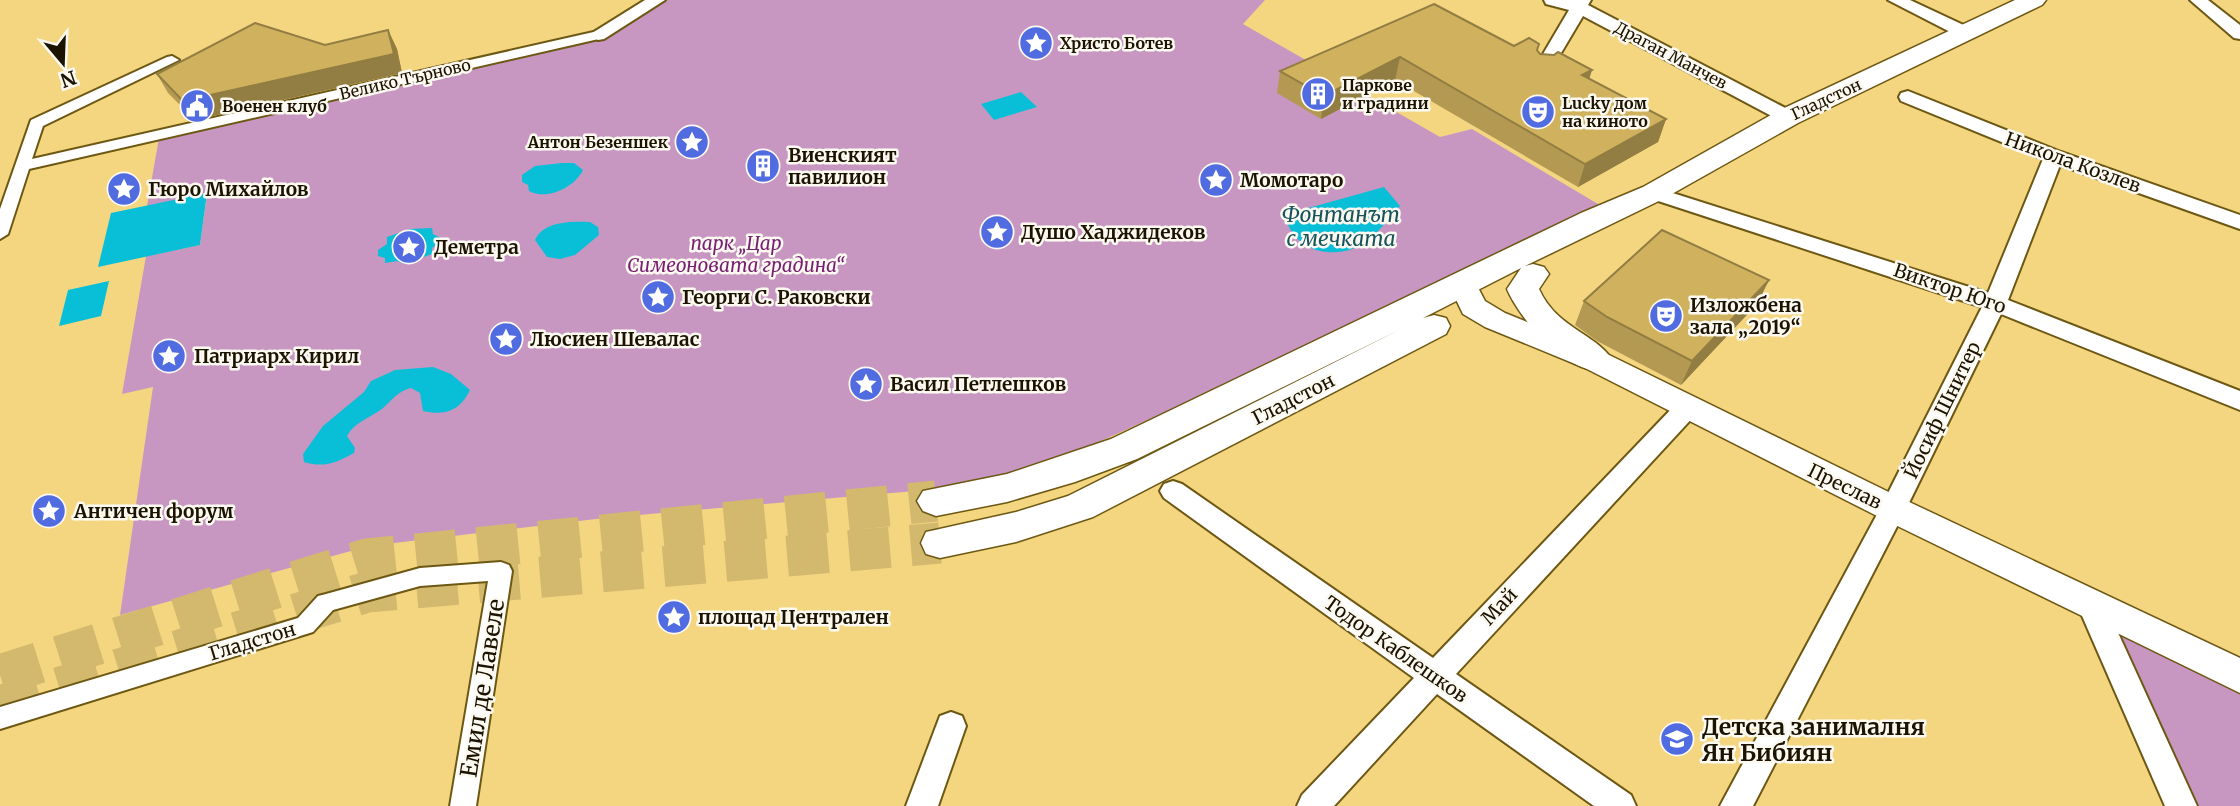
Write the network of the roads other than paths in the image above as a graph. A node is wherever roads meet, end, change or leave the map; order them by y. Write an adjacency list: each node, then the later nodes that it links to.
1 (657, 0): 9 (street, Велико Търново)
2 (1552, 0): 6 (street, Драган Манчев)
3 (1896, 0): 7 (street)
4 (2034, 0): 7 (main road, Гладстон)
5 (2198, 0): 8 (street)
6 (1581, 3): 11 (street); 13 (street, Драган Манчев)
7 (1966, 33): 13 (main road, Гладстон)
8 (2240, 34)
9 (598, 35): 15 (street, Велико Търново)
10 (172, 60): 15 (street)
11 (1542, 71)
12 (1908, 97): 14 (street, Никола Козлев)
13 (1787, 117): 16 (main road, Гладстон)
14 (2054, 156): 18 (street, Никола Козлев); 22 (street, Йосиф Шнитер)
15 (23, 166): 19 (street)
16 (1653, 193): 17 (main road, Гладстон); 22 (street, Виктор Юго)
17 (1623, 208): 20 (main road, Гладстон); 21 (main road, Гладстон)
18 (2240, 222)
19 (0, 233)
20 (1533, 274): 21 (main road, Гладстон); 23 (main road)
21 (1468, 296): 23 (street, Преслав); 27 (main road, Гладстон); 29 (main road, Гладстон)
22 (1995, 303): 24 (street, Виктор Юго); 28 (street, Йосиф Шнитер)
23 (1596, 361): 25 (street, Преслав)
24 (2240, 401)
25 (1687, 408): 28 (street, Преслав); 32 (street, Май)
26 (1173, 491): 32 (street, Тодор Каблешков)
27 (936, 501)
28 (1893, 509): 31 (street, Преслав); 40 (street, Йосиф Шнитер)
29 (940, 543)
30 (501, 570): 34 (street, Гладстон); 36 (street, Емил де Лавеле)
31 (2090, 602): 33 (street, Преслав); 41 (street)
32 (1433, 676): 38 (street, Май); 39 (street, Тодор Каблешков)
33 (2240, 676)
34 (0, 718)
35 (951, 726): 37 (street)
36 (463, 806)
37 (922, 806)
38 (1313, 806)
39 (1620, 806)
40 (1737, 806)
41 (2181, 806)

